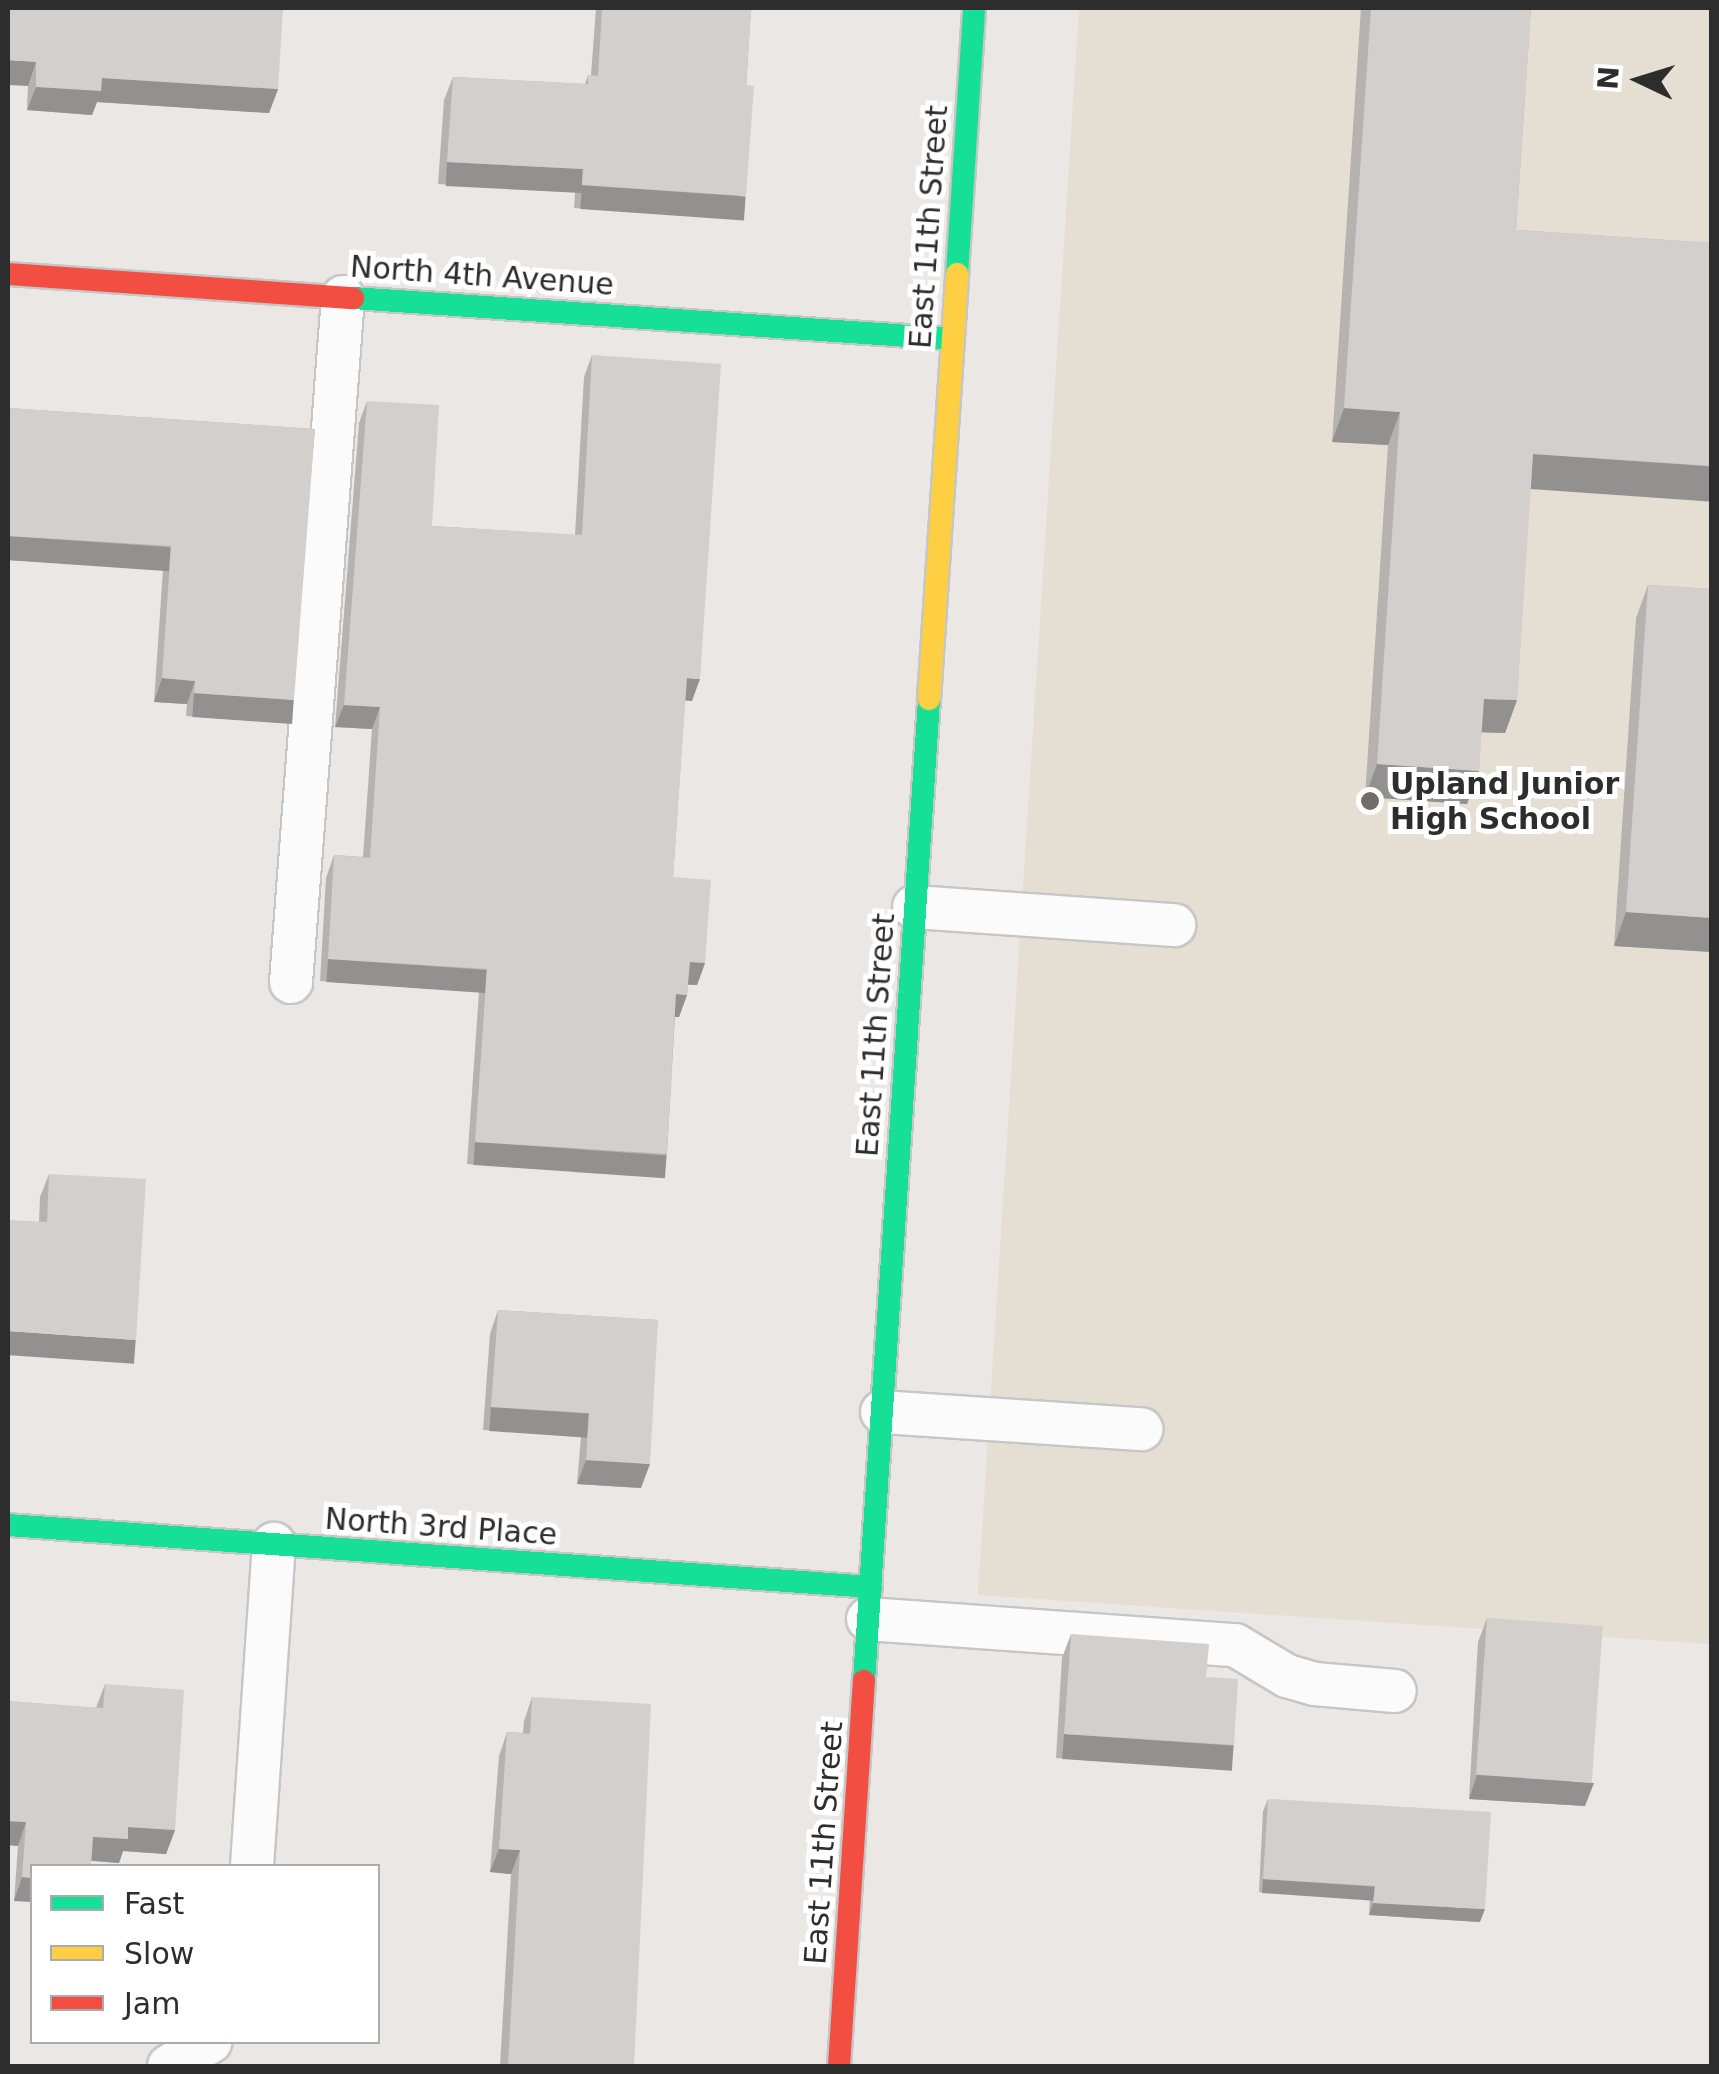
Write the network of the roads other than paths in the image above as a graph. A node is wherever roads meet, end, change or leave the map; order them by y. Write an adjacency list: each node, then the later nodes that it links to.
1 (974, 8): 4 (street, East 11th Street)
2 (8, 274): 3 (street, North 4th Avenue)
3 (343, 297): 4 (street, North 4th Avenue); 7 (lane)
4 (953, 339): 5 (street, East 11th Street)
5 (914, 906): 6 (lane); 8 (street, East 11th Street)
6 (1174, 925)
7 (291, 982)
8 (882, 1412): 9 (lane); 12 (street, East 11th Street)
9 (1141, 1429)
10 (8, 1525): 11 (street, North 3rd Place)
11 (274, 1544): 12 (street, North 3rd Place); 14 (lane)
12 (870, 1603): 13 (lane); 17 (street, East 11th Street)
13 (1395, 1691)
14 (252, 1864)
15 (207, 2044): 16 (lane)
16 (169, 2066)
17 (839, 2066)

